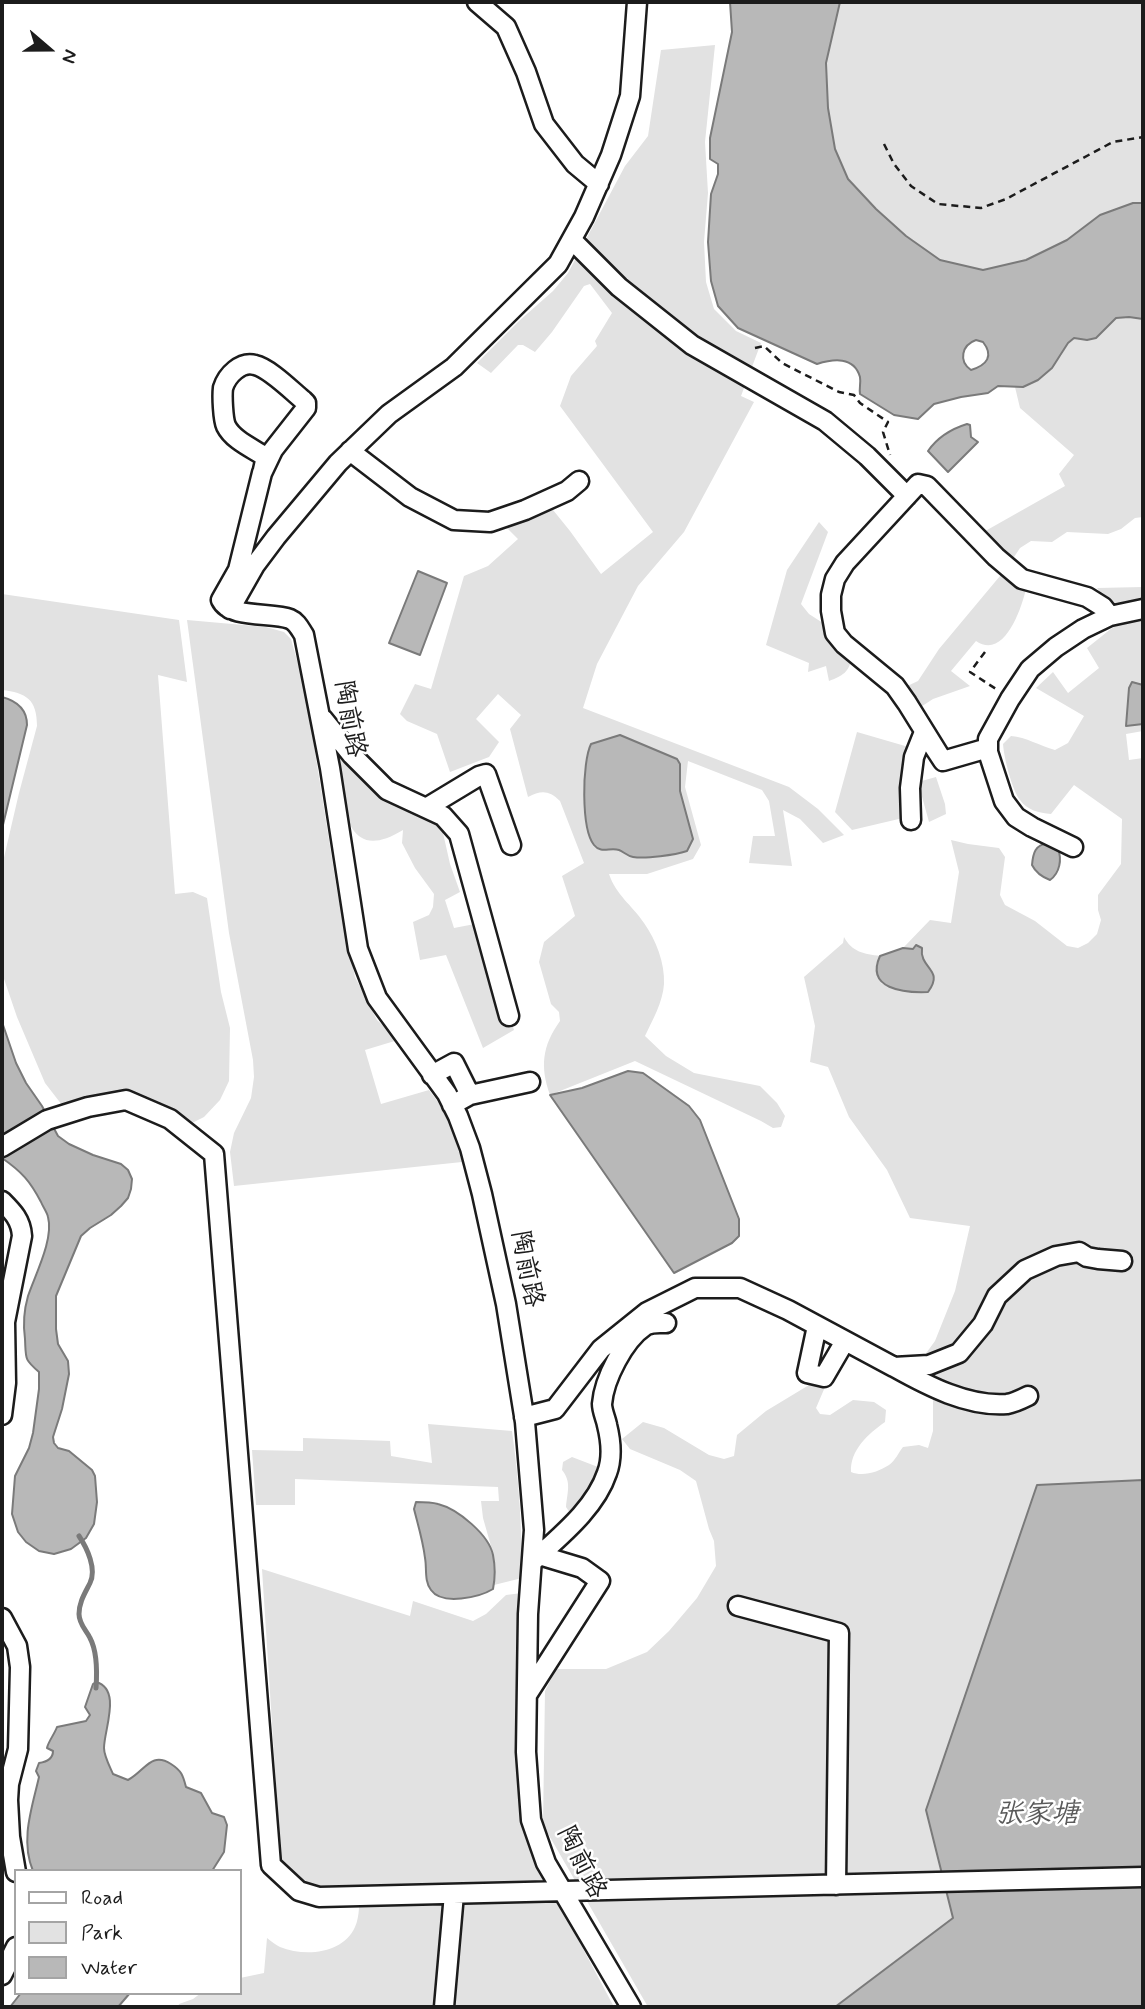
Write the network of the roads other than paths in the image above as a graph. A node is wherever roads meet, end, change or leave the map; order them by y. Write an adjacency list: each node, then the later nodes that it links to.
1 (477, 2): 3 (street)
2 (637, 2): 3 (street)
3 (599, 184): 4 (street)
4 (572, 240): 5 (street); 8 (street)
5 (350, 451): 7 (street); 9 (street)
6 (263, 470): 6 (street); 9 (street)
7 (579, 481)
8 (907, 496): 11 (street); 13 (street)
9 (230, 609): 12 (street, 陶前路)
10 (1143, 609): 11 (street)
11 (1110, 616): 14 (street)
12 (321, 717): 15 (street); 20 (street, 陶前路)
13 (924, 732): 14 (street); 16 (street)
14 (988, 748): 18 (street)
15 (426, 808): 17 (street); 19 (street)
16 (911, 820)
17 (511, 845)
18 (1073, 847)
19 (509, 1016)
20 (432, 1074): 22 (street); 23 (street, 陶前路)
21 (530, 1082): 22 (street)
22 (470, 1095): 23 (street)
23 (452, 1105): 33 (street, 陶前路)
24 (2, 1147): 42 (street)
25 (2, 1201): 32 (street)
26 (1122, 1261): 30 (street)
27 (655, 1319): 28 (street); 33 (street); 34 (street)
28 (817, 1326): 29 (street); 29 (street)
29 (845, 1341): 30 (street)
30 (894, 1367): 31 (street)
31 (1028, 1396)
32 (2, 1415)
33 (524, 1417): 34 (street, 陶前路)
34 (535, 1559): 37 (street, 陶前路); 37 (street)
35 (738, 1606): 40 (street)
36 (2, 1618): 38 (street)
37 (527, 1695): 41 (street, 陶前路)
38 (15, 1869)
39 (1143, 1877): 40 (street)
40 (836, 1885): 41 (street)
41 (562, 1891): 42 (street); 46 (street, 陶前路)
42 (454, 1894): 45 (street)
43 (14, 1951): 44 (street)
44 (2, 1975)
45 (444, 2007)
46 (631, 2007)

